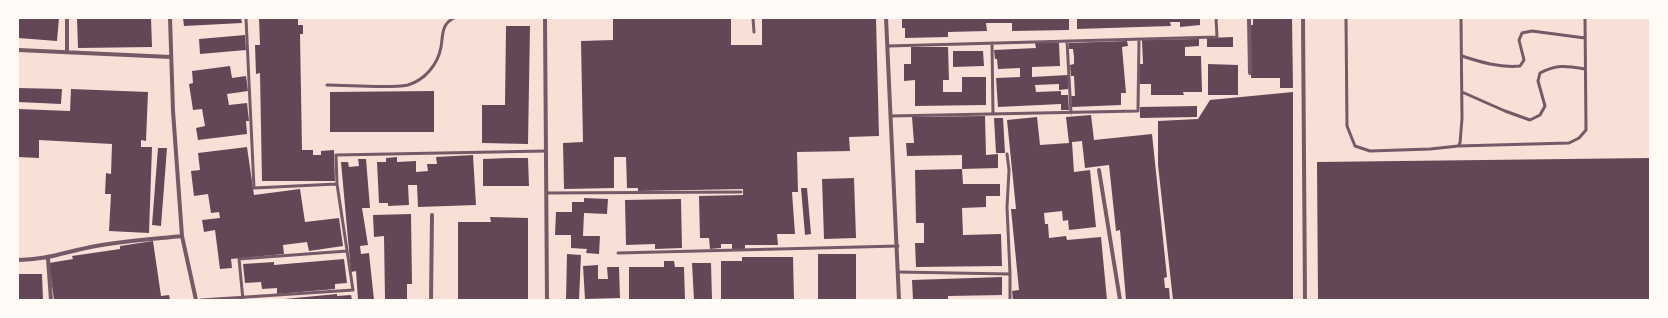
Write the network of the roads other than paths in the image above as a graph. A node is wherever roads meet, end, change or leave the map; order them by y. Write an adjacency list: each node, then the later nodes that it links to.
1 (66, 18): 21 (street)
2 (170, 18): 23 (street)
3 (246, 18): 35 (lane)
4 (454, 18): 26 (lane)
5 (545, 18): 32 (street)
6 (753, 18): 14 (lane)
7 (886, 18): 19 (street)
8 (1216, 18): 16 (lane)
9 (1249, 18): 25 (street)
10 (1303, 18): 56 (street)
11 (1346, 18): 31 (lane)
12 (1461, 18): 22 (lane)
13 (1585, 18): 15 (lane)
14 (754, 32)
15 (1585, 38): 22 (lane); 24 (lane)
16 (1139, 39): 17 (lane); 28 (lane)
17 (1067, 41): 18 (lane); 28 (lane)
18 (992, 43): 19 (lane); 29 (lane)
19 (888, 46): 30 (street)
20 (18, 50): 21 (street)
21 (67, 52): 23 (street)
22 (1462, 56): 27 (lane)
23 (171, 57): 39 (street)
24 (1585, 69): 27 (lane); 31 (lane)
25 (1250, 73)
26 (327, 85)
27 (1462, 92): 31 (lane)
28 (1071, 113): 29 (lane)
29 (993, 114): 30 (lane)
30 (891, 116): 40 (street)
31 (1458, 146)
32 (546, 151): 35 (lane); 37 (street)
33 (1007, 154): 46 (lane)
34 (1099, 170): 55 (street)
35 (337, 184): 41 (lane)
36 (741, 192): 37 (lane)
37 (547, 193): 52 (street)
38 (432, 215): 51 (street)
39 (182, 236): 43 (street); 49 (street)
40 (898, 246): 42 (lane); 45 (street)
41 (347, 251): 47 (lane); 47 (lane)
42 (618, 253)
43 (48, 259): 44 (street); 48 (street)
44 (18, 260)
45 (898, 272): 46 (lane); 53 (street)
46 (1010, 274): 54 (lane)
47 (242, 299): 50 (lane)
48 (51, 300)
49 (196, 300)
50 (201, 300)
51 (431, 300)
52 (547, 300)
53 (899, 300)
54 (1010, 300)
55 (1120, 300)
56 (1305, 300)

